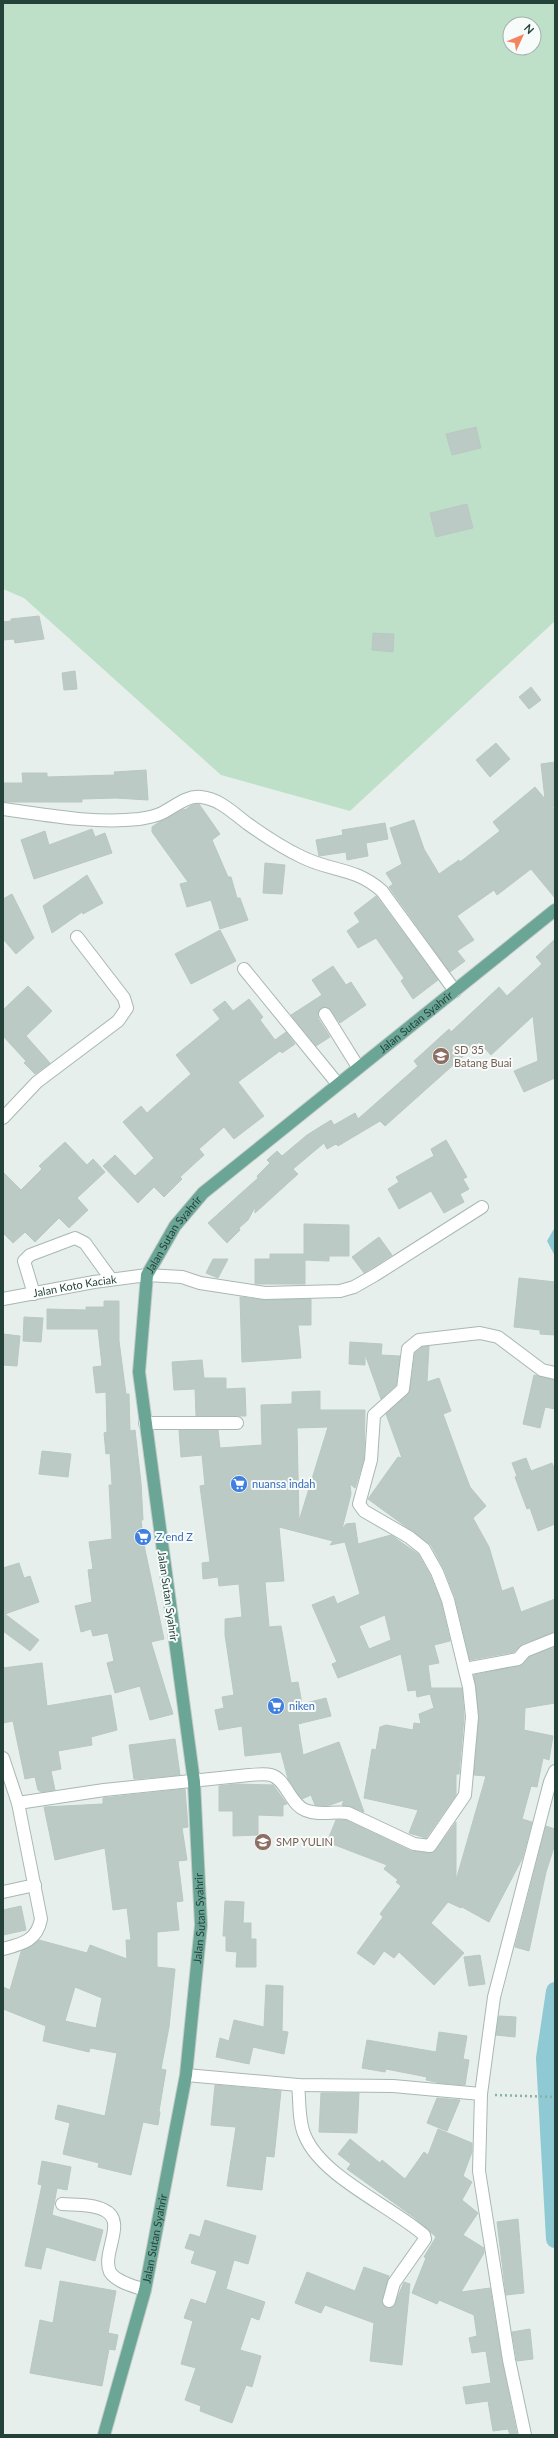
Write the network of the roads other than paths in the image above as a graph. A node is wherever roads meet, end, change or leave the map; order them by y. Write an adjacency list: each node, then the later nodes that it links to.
1 (3, 809): 5 (street)
2 (555, 910): 5 (main road, Jalan Sutan Syahrir)
3 (77, 937): 9 (street)
4 (244, 969): 8 (street)
5 (455, 992): 7 (main road, Jalan Sutan Syahrir)
6 (325, 1014): 7 (street)
7 (358, 1067): 8 (main road, Jalan Sutan Syahrir)
8 (337, 1083): 11 (main road, Jalan Sutan Syahrir)
9 (3, 1118)
10 (482, 1207): 11 (street, Jalan Koto Kaciak)
11 (147, 1275): 12 (street, Jalan Koto Kaciak); 16 (main road, Jalan Sutan Syahrir)
12 (111, 1279): 13 (street, Jalan Koto Kaciak); 13 (street)
13 (34, 1294): 14 (street, Jalan Koto Kaciak)
14 (3, 1299)
15 (555, 1373): 19 (street)
16 (145, 1423): 17 (street); 22 (main road, Jalan Sutan Syahrir)
17 (237, 1423)
18 (555, 1639): 19 (street)
19 (465, 1669): 22 (street)
20 (3, 1758): 23 (street)
21 (555, 1771): 29 (street)
22 (194, 1782): 23 (street); 27 (main road, Jalan Sutan Syahrir)
23 (18, 1803): 24 (street)
24 (35, 1885): 25 (street); 26 (street)
25 (3, 1892)
26 (3, 1949)
27 (186, 2075): 28 (street); 31 (main road, Jalan Sutan Syahrir)
28 (298, 2084): 29 (street); 32 (street)
29 (481, 2094): 34 (street)
30 (62, 2204): 31 (street)
31 (145, 2290): 33 (main road, Jalan Sutan Syahrir)
32 (389, 2301)
33 (104, 2435)
34 (525, 2435)

